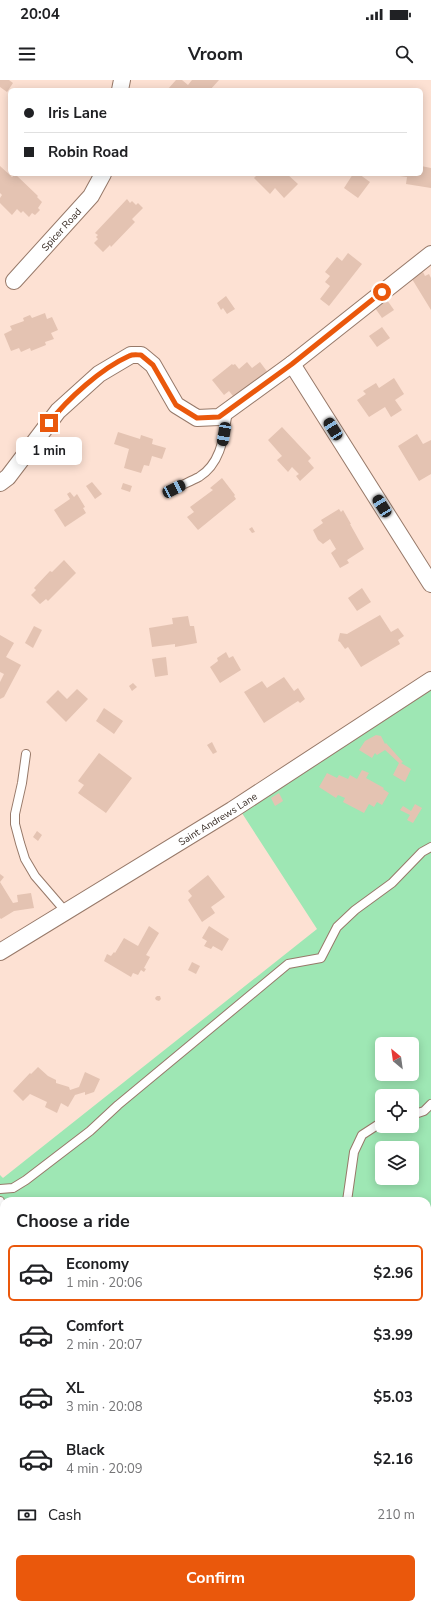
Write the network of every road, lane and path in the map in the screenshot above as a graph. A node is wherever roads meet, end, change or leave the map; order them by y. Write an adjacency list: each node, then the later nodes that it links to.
1 (102, 176): 3 (street, Spicer Road)
2 (431, 254): 4 (street)
3 (14, 281)
4 (292, 364): 5 (street); 8 (street)
5 (228, 410): 6 (street); 7 (lane)
6 (0, 483)
7 (174, 489)
8 (431, 584)
9 (431, 680): 12 (street, Saint Andrews Lane)
10 (26, 754): 12 (lane)
11 (431, 847): 17 (lane)
12 (66, 912): 13 (street, Saint Andrews Lane)
13 (0, 952)
14 (431, 1104): 15 (lane)
15 (419, 1113)
16 (375, 1127): 18 (lane)
17 (0, 1189)
18 (348, 1197)

